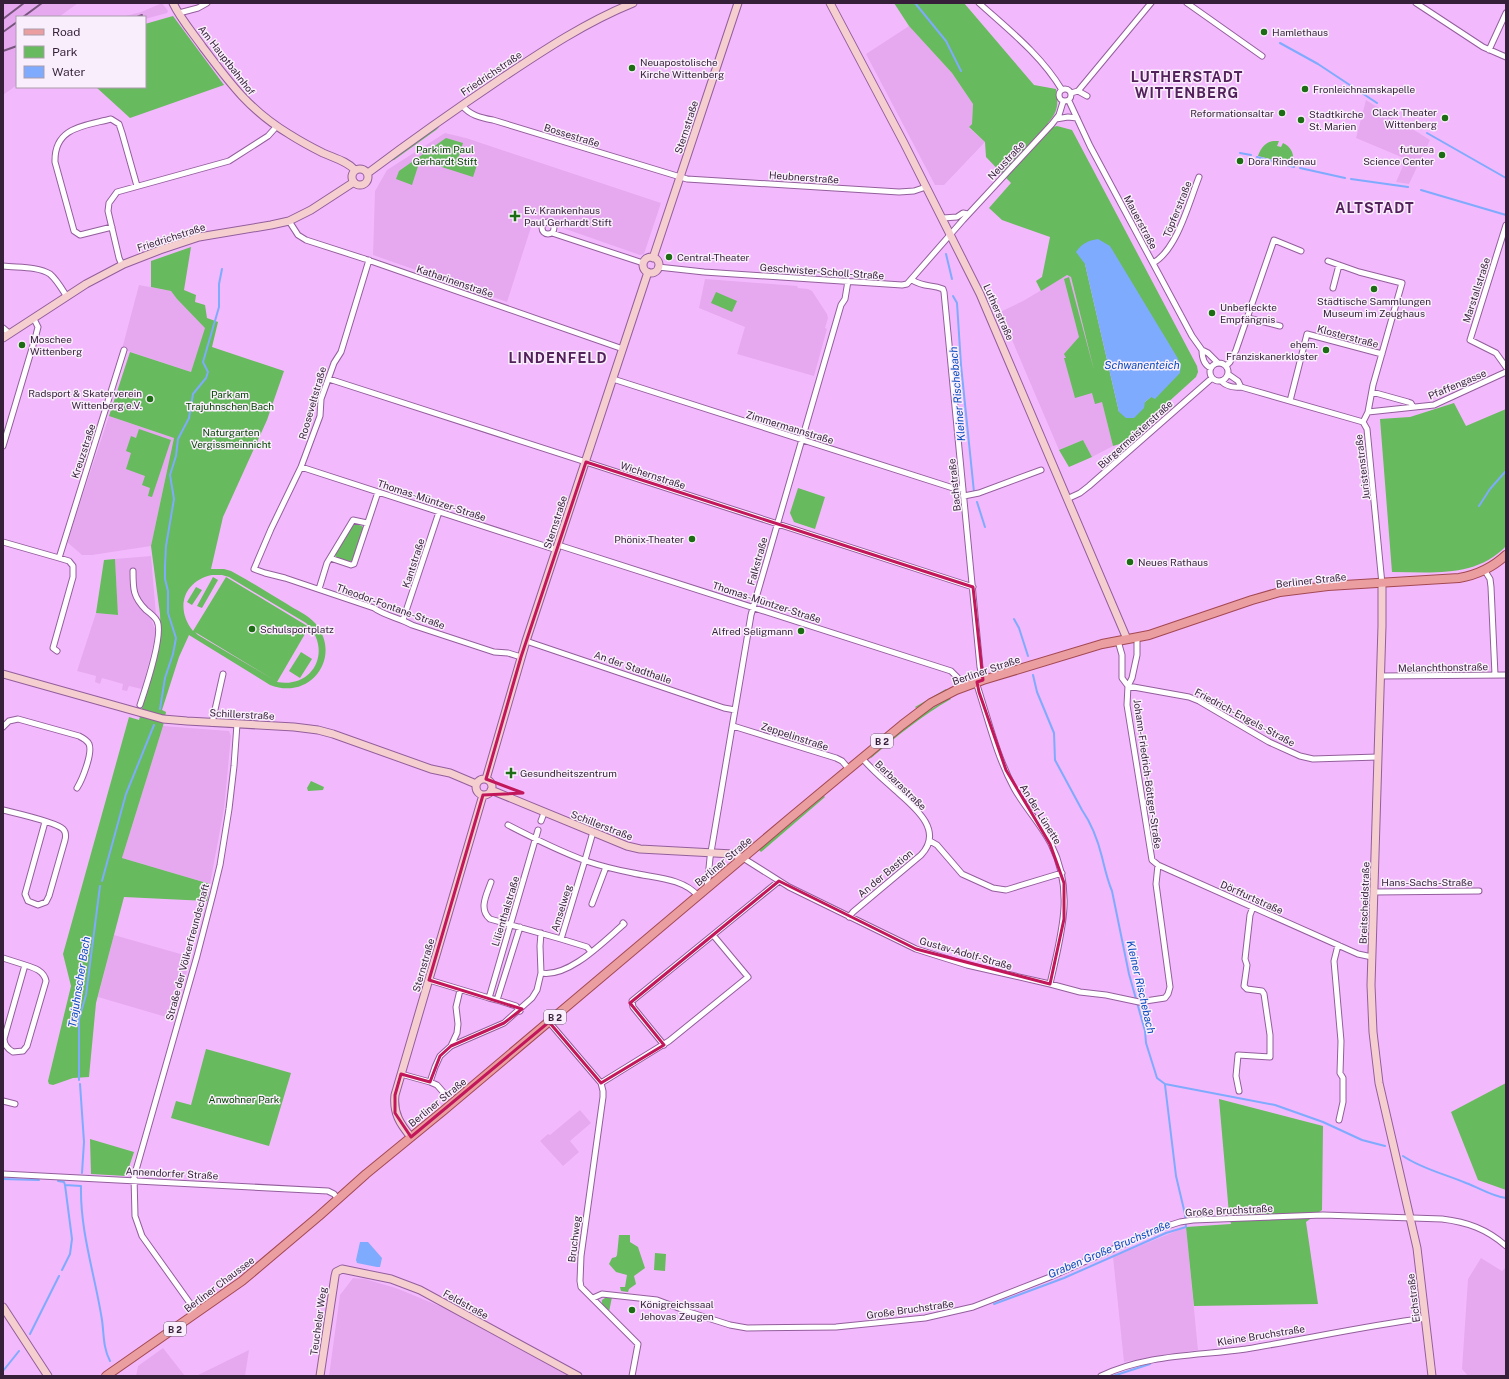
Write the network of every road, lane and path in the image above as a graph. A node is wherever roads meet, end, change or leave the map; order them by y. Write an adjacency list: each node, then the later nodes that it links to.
1 (173, 3): 11 (street, Am Hauptbahnhof)
2 (207, 3): 11 (street)
3 (633, 3): 10 (street, Friedrichstraße)
4 (738, 3): 27 (street, Sternstraße)
5 (830, 3): 31 (street, Lutherstraße)
6 (979, 3): 16 (street)
7 (1151, 3): 17 (street)
8 (1187, 3): 14 (street)
9 (1416, 3): 13 (street)
10 (619, 6): 21 (street, Friedrichstraße)
11 (179, 13): 24 (street, Am Hauptbahnhof)
12 (1506, 13): 13 (street)
13 (1489, 50): 15 (street)
14 (1262, 56)
15 (1506, 58)
16 (1062, 90): 18 (street); 20 (street)
17 (1078, 91): 18 (street); 19 (street)
18 (1071, 93): 20 (street)
19 (1087, 96)
20 (1066, 101): 22 (street, Mauerstraße); 23 (street, Neustraße)
21 (462, 105): 26 (street, Friedrichstraße); 27 (street, Bossestraße)
22 (1077, 118): 23 (street); 44 (street, Mauerstraße)
23 (1056, 119): 32 (street, Neustraße)
24 (277, 126): 25 (street, Am Hauptbahnhof); 30 (street)
25 (355, 170): 26 (street); 29 (street)
26 (368, 173): 29 (street, Friedrichstraße)
27 (680, 177): 31 (street, Heubnerstraße); 40 (street, Sternstraße)
28 (1199, 177): 44 (street, Töpferstraße)
29 (354, 182): 34 (street, Friedrichstraße)
30 (137, 186): 36 (street); 36 (street)
31 (926, 186): 33 (street, Lutherstraße)
32 (968, 214): 33 (street); 38 (street, Neustraße)
33 (942, 218): 38 (street, Lutherstraße)
34 (289, 221): 41 (street, Katharinenstraße); 45 (street, Friedrichstraße)
35 (1506, 225): 66 (street, Marstallstraße)
36 (112, 227): 45 (street)
37 (552, 233): 43 (street)
38 (950, 234): 50 (street); 88 (street, Lutherstraße)
39 (1301, 251): 54 (street)
40 (653, 258): 43 (street); 48 (street)
41 (369, 260): 60 (street, Katharinenstraße); 71 (street, Rooseveltstraße)
42 (1328, 261): 46 (street)
43 (643, 263): 49 (street)
44 (1153, 263): 62 (street, Mauerstraße)
45 (122, 265): 53 (street, Friedrichstraße)
46 (1340, 265): 52 (street); 63 (street, Juristenstraße)
47 (3, 266): 53 (street)
48 (658, 267): 49 (street); 51 (street, Geschwister-Scholl-Straße)
49 (648, 272): 60 (street, Sternstraße)
50 (912, 280): 51 (street, Geschwister-Scholl-Straße); 85 (street, Bachstraße)
51 (848, 281): 80 (street, Falkstraße)
52 (1333, 288)
53 (67, 297): 55 (street, Friedrichstraße)
54 (1248, 318): 56 (street); 65 (street)
55 (34, 319): 58 (street, Friedrichstraße); 81 (street)
56 (1280, 326)
57 (3, 328): 58 (street)
58 (10, 334): 59 (street, Friedrichstraße)
59 (3, 338)
60 (623, 349): 72 (street, Sternstraße)
61 (124, 350): 95 (street, Kreuzstraße)
62 (1202, 350): 64 (street, Mauerstraße); 67 (street, Mauerstraße)
63 (1382, 354): 75 (street, Juristenstraße); 76 (street, Klosterstraße)
64 (1218, 363): 65 (street); 67 (street)
65 (1226, 366): 69 (street)
66 (1506, 367)
67 (1211, 368): 70 (street)
68 (1506, 372): 77 (street, Pfaffengasse)
69 (1228, 374): 73 (street); 74 (street)
70 (1212, 378): 73 (street); 88 (street, Bürgermeisterstraße)
71 (329, 379): 82 (street, Wichernstraße); 83 (street, Rooseveltstraße)
72 (613, 379): 80 (street, Zimmermannstraße); 82 (street, Sternstraße)
73 (1221, 381): 74 (street)
74 (1241, 387): 76 (street)
75 (1372, 392): 77 (street); 78 (street, Juristenstraße)
76 (1290, 402): 79 (street)
77 (1413, 407): 78 (street, Pfaffengasse)
78 (1368, 412): 79 (street, Juristenstraße)
79 (1363, 422): 100 (street, Juristenstraße)
80 (802, 440): 85 (street, Zimmermannstraße); 91 (street, Falkstraße)
81 (3, 446)
82 (586, 462): 91 (street, Wichernstraße); 93 (street, Sternstraße)
83 (301, 467): 86 (street, Thomas-Müntzer-Straße); 97 (street, Rooseveltstraße)
84 (1041, 470): 87 (street)
85 (963, 489): 87 (street, Bachstraße)
86 (378, 492): 89 (street, Thomas-Müntzer-Straße); 90 (street)
87 (964, 496): 101 (street, Bachstraße)
88 (1067, 499): 107 (street, Lutherstraße)
89 (439, 512): 93 (street, Thomas-Müntzer-Straße); 104 (street, Kantstraße)
90 (368, 523): 96 (street); 96 (street)
91 (778, 524): 101 (street, Wichernstraße); 103 (street, Falkstraße)
92 (3, 542): 95 (street)
93 (557, 547): 103 (street, Thomas-Müntzer-Straße); 106 (street, Sternstraße)
94 (1506, 555): 99 (main road, Berliner Straße / B 2)
95 (59, 558): 108 (street)
96 (330, 558): 102 (street)
97 (254, 570): 102 (street, Theodor-Fontane-Straße)
98 (133, 571): 118 (street)
99 (1485, 571): 100 (main road, Berliner Straße / B 2); 113 (street)
100 (1382, 584): 105 (main road, Berliner Straße / B 2); 114 (street, Breitscheidstraße)
101 (973, 587): 115 (street, Bachstraße)
102 (319, 589): 104 (street, Theodor-Fontane-Straße)
103 (753, 607): 117 (street, Thomas-Müntzer-Straße); 119 (street, Falkstraße)
104 (404, 620): 109 (street, Theodor-Fontane-Straße)
105 (1137, 637): 107 (main road, Berliner Straße / B 2); 116 (street, Johann-Friedrich-Böttger-Straße)
106 (526, 640): 109 (street, Sternstraße); 119 (street, An der Stadthalle)
107 (1123, 640): 115 (main road, Berliner Straße / B 2); 116 (street, Johann-Friedrich-Böttger-Straße)
108 (57, 651)
109 (521, 657): 127 (street, Sternstraße)
110 (3, 674): 120 (street, Schillerstraße)
111 (223, 674): 120 (street)
112 (1506, 674): 113 (street, Melanchthonstraße)
113 (1495, 675): 114 (street, Melanchthonstraße)
114 (1380, 676): 124 (street, Breitscheidstraße)
115 (980, 681): 117 (main road, Berliner Straße / B 2); 146 (street, An der Lünette)
116 (1128, 686): 124 (street, Friedrich-Engels-Straße); 144 (street, Johann-Friedrich-Böttger-Straße)
117 (962, 688): 125 (main road, Berliner Straße / B 2)
118 (140, 705)
119 (735, 710): 122 (street, Falkstraße)
120 (212, 722): 121 (street, Schillerstraße)
121 (237, 724): 128 (street, Schillerstraße); 187 (street, Straße der Völkerfreundschaft)
122 (733, 726): 126 (street, Zeppelinstraße); 141 (street, Falkstraße)
123 (3, 727): 129 (street)
124 (1378, 757): 151 (street, Breitscheidstraße)
125 (862, 758): 126 (main road, Berliner Straße / B 2); 140 (street, Barbarastraße)
126 (849, 769): 142 (main road, Berliner Straße / B 2)
127 (486, 779): 128 (street); 130 (street)
128 (476, 784): 131 (street)
129 (77, 788)
130 (491, 790): 131 (street); 133 (street, Schillerstraße)
131 (483, 795): 168 (street, Sternstraße)
132 (3, 810): 135 (street)
133 (544, 813): 134 (street); 138 (street, Schillerstraße)
134 (541, 821)
135 (45, 822): 135 (street)
136 (508, 825): 139 (street)
137 (538, 830): 139 (street, Lilienthalstraße)
138 (592, 832): 141 (street, Schillerstraße); 143 (street, Amselweg)
139 (536, 839): 143 (street); 157 (street, Lilienthalstraße)
140 (930, 841): 146 (street); 155 (street, An der Bastion)
141 (711, 853): 142 (street, Schillerstraße); 149 (street)
142 (743, 858): 147 (street, Gustav-Adolf-Straße); 149 (main road, Berliner Straße / B 2)
143 (585, 860): 145 (street); 161 (street, Amselweg)
144 (1158, 865): 154 (street, Dörffurtstraße); 169 (street, Gustav-Adolf-Straße)
145 (606, 867): 152 (street); 153 (street)
146 (1062, 873): 169 (street, An der Lünette)
147 (779, 881): 155 (street, Gustav-Adolf-Straße); 160 (street)
148 (490, 882): 157 (street, Amselweg)
149 (707, 888): 152 (main road, Berliner Straße / B 2)
150 (1479, 891): 151 (street, Hans-Sachs-Straße)
151 (1374, 892): 164 (street, Breitscheidstraße)
152 (698, 896): 174 (main road, Berliner Straße / B 2)
153 (592, 904)
154 (1253, 907): 162 (street, Dörffurtstraße); 180 (street)
155 (849, 917): 169 (street, Gustav-Adolf-Straße)
156 (623, 923): 163 (street)
157 (511, 925): 158 (street, Amselweg); 171 (street, Lilienthalstraße)
158 (520, 927): 159 (street, Amselweg); 172 (street, Lilienthalstraße)
159 (541, 933): 161 (street, Amselweg); 167 (street)
160 (713, 935): 175 (street); 175 (street)
161 (561, 939): 163 (street)
162 (1338, 945): 164 (street, Dörffurtstraße); 184 (street)
163 (591, 952): 167 (street)
164 (1372, 957): 189 (street, Breitscheidstraße)
165 (3, 958): 166 (street)
166 (26, 965): 166 (street)
167 (542, 973): 173 (street)
168 (429, 980): 170 (street); 177 (street, Sternstraße)
169 (1050, 984)
170 (460, 990): 171 (street); 176 (street)
171 (489, 998): 172 (street)
172 (498, 1000): 173 (street)
173 (520, 1011): 176 (street)
174 (549, 1022): 179 (street); 185 (main road, Berliner Straße / B 2)
175 (664, 1045): 179 (street)
176 (451, 1046): 178 (street)
177 (401, 1074): 178 (street); 185 (street, Sternstraße)
178 (430, 1082): 181 (street)
179 (601, 1083): 192 (street, Bruchweg)
180 (1239, 1091)
181 (444, 1094)
182 (3, 1101): 183 (street)
183 (15, 1104)
184 (1339, 1120)
185 (411, 1137): 188 (main road, Berliner Straße / B 2)
186 (3, 1174): 187 (street, Annendorfer Straße)
187 (134, 1181): 188 (street, Annendorfer Straße); 194 (street, Straße der Völkerfreundschaft)
188 (338, 1199): 194 (main road, Berliner Chaussee / B 2)
189 (1411, 1219): 190 (street, Große Bruchstraße); 192 (street, Große Bruchstraße); 195 (street, Eichstraße)
190 (1506, 1246)
191 (338, 1270): 198 (street, Teucheler Weg); 199 (street, Feldstraße)
192 (593, 1298): 200 (street, Bruchweg)
193 (3, 1307): 196 (street)
194 (197, 1314): 197 (main road, Berliner Chaussee / B 2)
195 (1425, 1318): 201 (street, Kleine Bruchstraße); 202 (street, Eichstraße)
196 (48, 1376)
197 (106, 1376)
198 (320, 1376)
199 (578, 1376)
200 (632, 1376)
201 (1101, 1376)
202 (1432, 1376)

